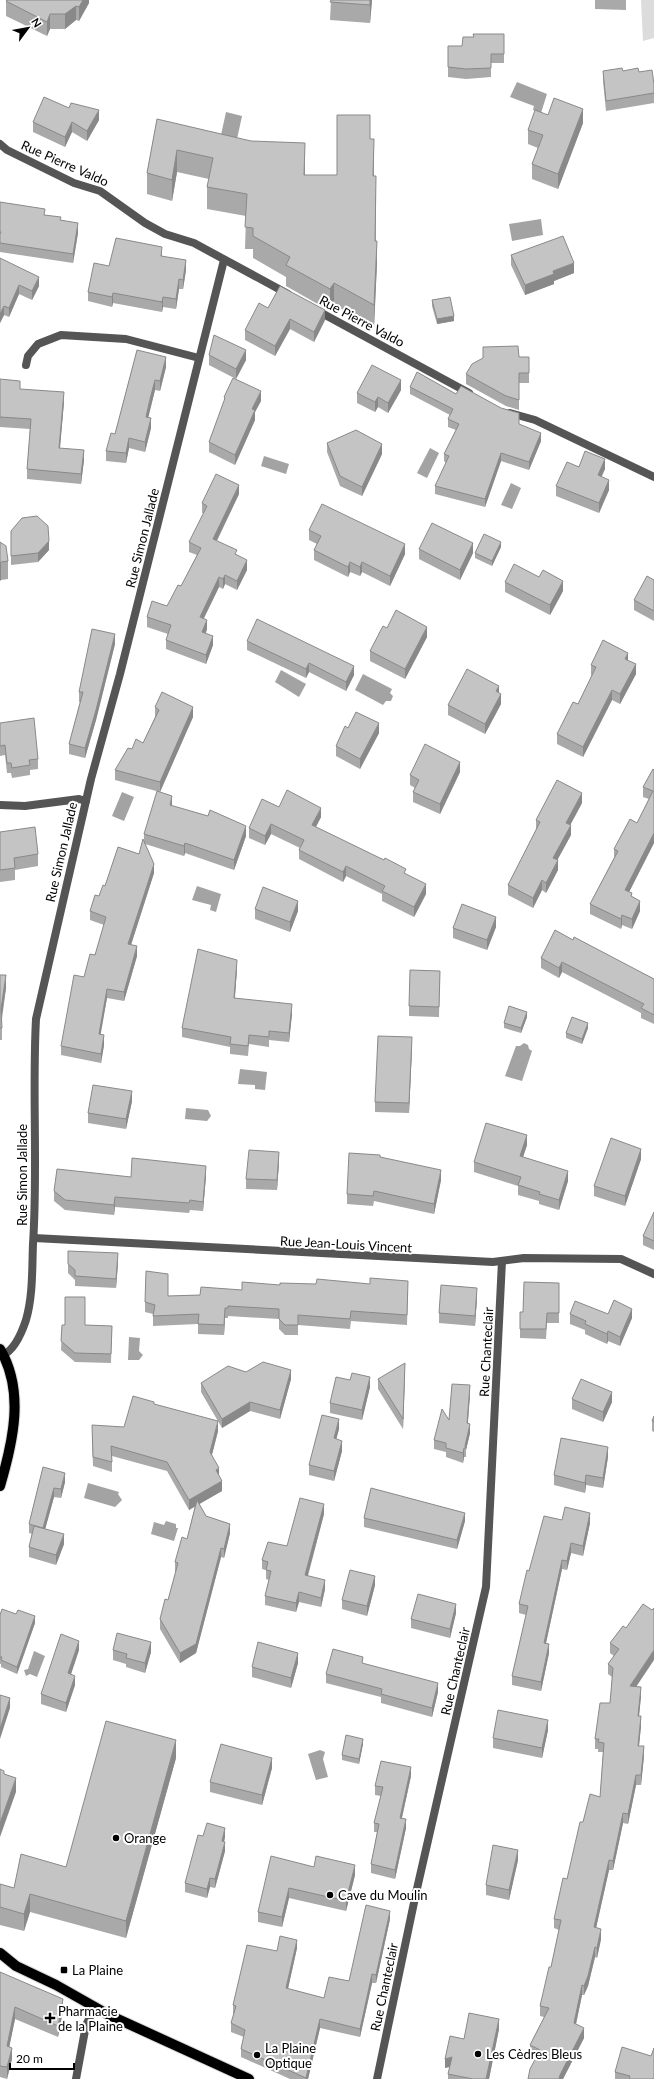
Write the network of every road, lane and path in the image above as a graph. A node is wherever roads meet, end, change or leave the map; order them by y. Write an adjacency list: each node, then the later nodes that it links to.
1 (0, 144): 2 (street, Rue Pierre Valdo)
2 (224, 260): 3 (street, Rue Pierre Valdo); 5 (street, Rue Simon Jallade)
3 (296, 298)
4 (309, 306): 7 (street, Rue Pierre Valdo)
5 (199, 358): 6 (street); 10 (street, Rue Simon Jallade)
6 (26, 365)
7 (476, 396)
8 (504, 412): 9 (street)
9 (654, 477)
10 (86, 801): 11 (street); 12 (street, Rue Simon Jallade)
11 (0, 805)
12 (34, 1238): 13 (street, Rue Jean-Louis Vincent); 15 (street, Rue Simon Jallade)
13 (502, 1261): 14 (street, Rue Jean-Louis Vincent); 23 (street, Rue Chanteclair)
14 (654, 1274)
15 (2, 1352): 16 (main road)
16 (0, 1486)
17 (0, 1953): 19 (main road)
18 (0, 1963): 19 (main road)
19 (16, 1966): 20 (main road)
20 (95, 2007): 21 (street); 22 (main road)
21 (76, 2079)
22 (249, 2079)
23 (377, 2079)

